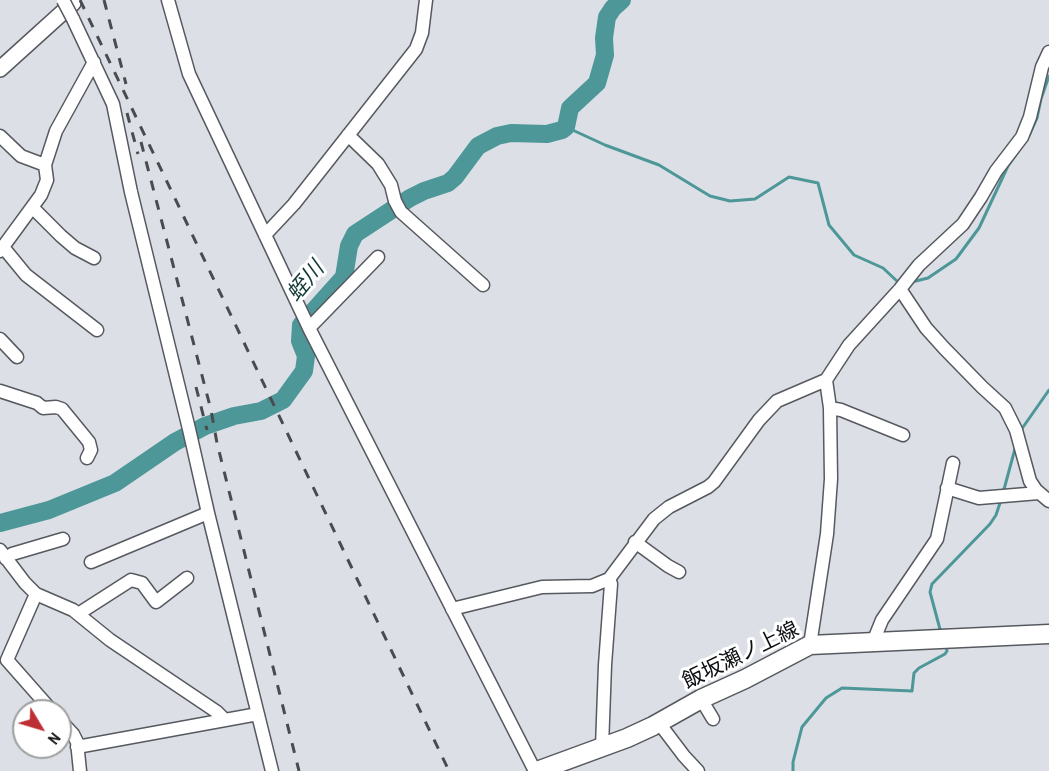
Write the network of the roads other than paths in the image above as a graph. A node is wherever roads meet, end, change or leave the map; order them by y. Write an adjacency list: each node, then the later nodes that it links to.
1 (168, 0): 11 (street)
2 (426, 0): 7 (street)
3 (70, 7): 5 (street); 6 (street)
4 (1049, 52): 15 (street)
5 (94, 62): 9 (street); 29 (street)
6 (0, 69)
7 (348, 135): 11 (street); 16 (street)
8 (0, 136): 9 (street)
9 (45, 165): 10 (street)
10 (33, 208): 12 (street); 14 (street)
11 (265, 235): 17 (street)
12 (1, 249): 18 (street)
13 (378, 257): 17 (street)
14 (94, 258)
15 (904, 284): 21 (street); 28 (street)
16 (483, 285)
17 (308, 326): 38 (street)
18 (97, 330)
19 (0, 339): 20 (street)
20 (17, 357)
21 (826, 380): 23 (street); 31 (street)
22 (0, 391): 25 (street)
23 (830, 408): 24 (street); 42 (street)
24 (903, 435)
25 (87, 458)
26 (953, 463): 27 (street)
27 (946, 488): 28 (street); 41 (street)
28 (1044, 497)
29 (208, 513): 33 (street); 46 (street)
30 (63, 539): 32 (street)
31 (635, 542): 34 (street); 36 (street)
32 (2, 553): 37 (street)
33 (91, 562)
34 (679, 572)
35 (188, 578): 39 (street)
36 (609, 579): 38 (street); 52 (street)
37 (36, 594): 39 (street); 43 (street)
38 (452, 609): 55 (street)
39 (78, 614): 48 (street)
40 (1049, 634): 41 (main road, 飯坂瀬ノ上線)
41 (873, 642): 42 (main road, 飯坂瀬ノ上線)
42 (810, 645): 45 (main road, 飯坂瀬ノ上線)
43 (4, 658): 44 (street)
44 (41, 699)
45 (701, 699): 47 (street); 49 (main road, 飯坂瀬ノ上線)
46 (258, 714): 48 (street); 54 (street)
47 (713, 719)
48 (225, 720): 51 (street)
49 (659, 723): 52 (main road, 飯坂瀬ノ上線); 56 (street)
50 (72, 733): 51 (street)
51 (77, 747): 53 (street)
52 (602, 747): 55 (main road, 飯坂瀬ノ上線)
53 (80, 771)
54 (272, 771)
55 (536, 771)
56 (698, 771)

